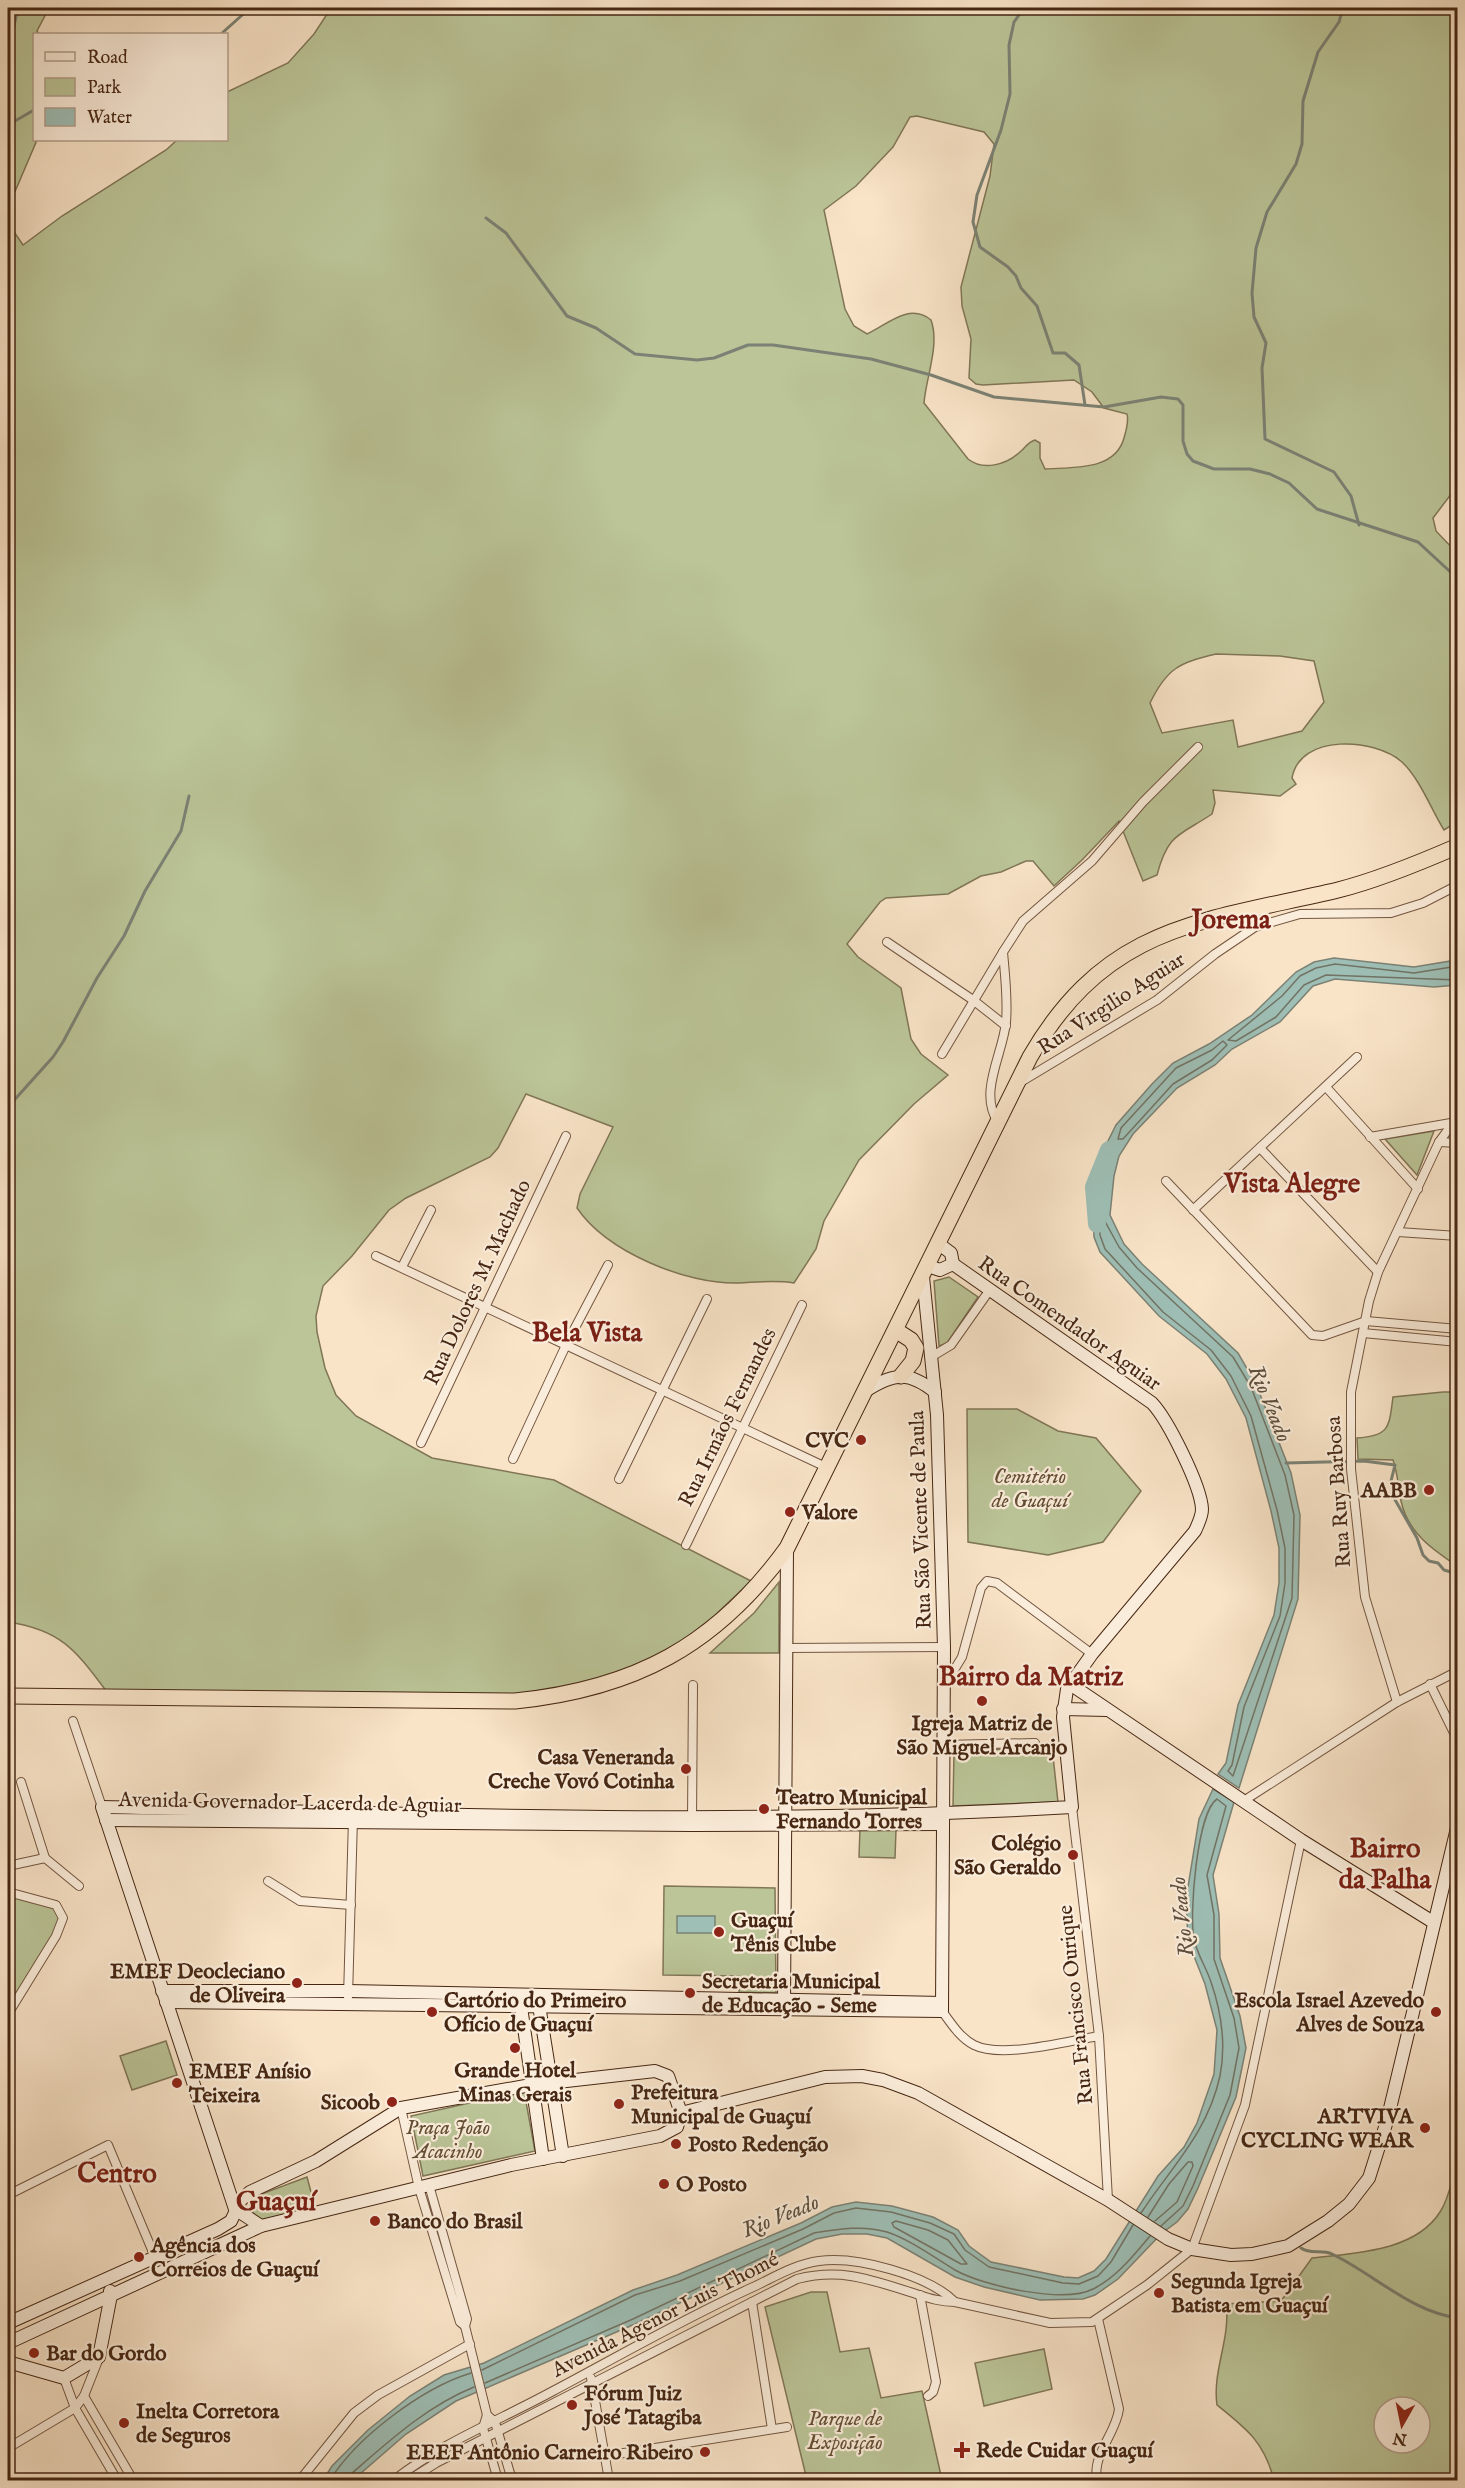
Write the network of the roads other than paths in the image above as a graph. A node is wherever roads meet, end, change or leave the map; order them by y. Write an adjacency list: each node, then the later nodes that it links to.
1 (1198, 747): 5 (street)
2 (1458, 846): 10 (highway)
3 (1458, 885): 10 (street, Rua Virgilio Aguiar)
4 (887, 942): 6 (street)
5 (1003, 952): 6 (street); 7 (street)
6 (973, 1000): 7 (street); 8 (street)
7 (1006, 1026): 13 (street)
8 (942, 1054)
9 (1357, 1057): 11 (street)
10 (1018, 1083): 13 (highway)
11 (1326, 1087): 15 (street); 18 (street)
12 (1454, 1120): 15 (street); 16 (street, Rua Ruy Barbosa)
13 (998, 1122): 25 (highway)
14 (566, 1136): 35 (street, Rua Dolores M. Machado)
15 (1370, 1137): 20 (street)
16 (1439, 1142): 17 (street); 20 (street, Rua Ruy Barbosa)
17 (1458, 1143)
18 (1260, 1148): 22 (street); 31 (street)
19 (1166, 1181): 22 (street)
20 (1418, 1189): 23 (street, Rua Ruy Barbosa)
21 (431, 1210): 29 (street)
22 (1193, 1210): 36 (street)
23 (1398, 1232): 24 (street); 31 (street, Rua Ruy Barbosa)
24 (1458, 1236)
25 (939, 1244): 28 (street); 30 (highway)
26 (376, 1256): 29 (street)
27 (608, 1264): 41 (street)
28 (952, 1264): 30 (street); 32 (street, Rua Comendador Aguiar)
29 (402, 1267): 35 (street)
30 (926, 1271): 38 (highway); 42 (street, Rua São Vicente de Paula)
31 (1378, 1272): 36 (street, Rua Ruy Barbosa)
32 (989, 1291): 42 (street); 56 (street, Rua Comendador Aguiar)
33 (707, 1299): 44 (street)
34 (801, 1305): 47 (street, Rua Irmãos Fernandes)
35 (485, 1306): 41 (street); 48 (street, Rua Dolores M. Machado)
36 (1366, 1321): 37 (street); 39 (street, Rua Ruy Barbosa)
37 (1458, 1329)
38 (897, 1331): 43 (highway); 45 (highway)
39 (1363, 1334): 40 (street); 63 (street, Rua Ruy Barbosa)
40 (1458, 1342)
41 (567, 1343): 44 (street); 49 (street)
42 (931, 1357): 46 (street, Rua São Vicente de Paula)
43 (901, 1376): 45 (street); 46 (street)
44 (662, 1388): 47 (street); 51 (street)
45 (867, 1390): 50 (highway)
46 (934, 1392): 54 (street, Rua São Vicente de Paula)
47 (744, 1426): 50 (street); 52 (street, Rua Irmãos Fernandes)
48 (421, 1443)
49 (513, 1459)
50 (829, 1468): 53 (highway)
51 (619, 1479)
52 (686, 1545)
53 (788, 1548): 55 (street); 62 (highway)
54 (944, 1647): 55 (street); 61 (street, Rua São Vicente de Paula)
55 (786, 1648): 77 (street)
56 (1092, 1654): 59 (street, Rua Comendador Aguiar); 61 (street)
57 (1458, 1671): 60 (street)
58 (693, 1684): 78 (street)
59 (1070, 1684): 64 (street); 65 (street)
60 (1430, 1684): 63 (street); 67 (street)
61 (944, 1685): 69 (street, Rua São Vicente de Paula)
62 (8, 1696)
63 (1397, 1702): 71 (street)
64 (1063, 1709): 65 (street); 73 (street)
65 (1108, 1710): 71 (street)
66 (73, 1721): 72 (street)
67 (1458, 1741)
68 (1035, 1743): 69 (street)
69 (943, 1745): 75 (street, Rua São Vicente de Paula)
70 (21, 1782): 81 (street)
71 (1240, 1797): 80 (street)
72 (102, 1807): 74 (street, Avenida Governador Lacerda de Aguiar); 76 (street)
73 (1072, 1807): 75 (street, Avenida Governador Lacerda de Aguiar); 95 (street, Rua Francisco Ourique)
74 (353, 1817): 76 (street, Avenida Governador Lacerda de Aguiar); 78 (street, Avenida Governador Lacerda de Aguiar); 86 (street)
75 (942, 1819): 77 (street, Avenida Governador Lacerda de Aguiar); 93 (street, Rua São Vicente de Paula)
76 (106, 1820): 88 (street)
77 (784, 1820): 78 (street, Avenida Governador Lacerda de Aguiar); 92 (street)
78 (692, 1821)
79 (1458, 1824): 87 (street)
80 (1301, 1840): 87 (street); 107 (street)
81 (45, 1858): 82 (street); 84 (street)
82 (8, 1866)
83 (268, 1881): 86 (street)
84 (79, 1886)
85 (8, 1892): 94 (street)
86 (351, 1905): 89 (street)
87 (1433, 1922): 107 (street)
88 (164, 1997): 89 (street); 105 (street)
89 (348, 1997): 90 (street)
90 (520, 2000): 91 (street); 97 (street)
91 (538, 2001): 92 (street); 96 (street)
92 (784, 2004): 93 (street)
93 (942, 2007): 95 (street)
94 (8, 2014)
95 (1099, 2036): 104 (street, Rua Francisco Ourique)
96 (552, 2082): 97 (street); 99 (street); 100 (street)
97 (531, 2085): 98 (street); 101 (street)
98 (401, 2108): 102 (street); 105 (street)
99 (681, 2113): 100 (street); 104 (street)
100 (563, 2156): 101 (street)
101 (543, 2159): 102 (street)
102 (424, 2186): 106 (street); 117 (street)
103 (8, 2194): 108 (street)
104 (1108, 2200): 107 (street)
105 (235, 2209): 106 (street); 108 (street)
106 (261, 2226): 110 (street)
107 (1192, 2249): 114 (street, Avenida Agenor Luis Thomé)
108 (155, 2257): 109 (street)
109 (104, 2279): 110 (street); 115 (street)
110 (111, 2295): 116 (street); 118 (street)
111 (920, 2295): 112 (street, Avenida Agenor Luis Thomé); 113 (street, Avenida Agenor Luis Thomé); 124 (street)
112 (752, 2302): 122 (street, Avenida Agenor Luis Thomé); 130 (street)
113 (955, 2302): 114 (street, Avenida Agenor Luis Thomé); 120 (street, Avenida Agenor Luis Thomé)
114 (1098, 2319): 143 (street)
115 (8, 2323)
116 (8, 2343)
117 (470, 2344): 126 (street); 137 (street)
118 (99, 2357): 121 (street); 123 (street)
119 (8, 2362): 121 (street)
120 (589, 2372): 122 (street); 127 (street, Avenida Agenor Luis Thomé)
121 (64, 2378): 125 (street)
122 (593, 2382): 131 (street, Avenida Agenor Luis Thomé); 134 (street)
123 (84, 2396): 125 (street); 136 (street)
124 (928, 2396)
125 (75, 2408): 133 (street); 135 (street)
126 (486, 2411): 127 (street); 129 (street)
127 (495, 2422): 129 (street, Avenida Agenor Luis Thomé); 131 (street)
128 (787, 2427): 130 (street)
129 (483, 2428): 132 (street); 138 (street, Avenida Agenor Luis Thomé)
130 (772, 2429): 134 (street)
131 (499, 2433): 132 (street, Avenida Agenor Luis Thomé); 141 (street)
132 (486, 2438): 139 (street, Avenida Agenor Luis Thomé); 140 (street)
133 (8, 2448)
134 (605, 2456): 142 (street)
135 (117, 2481)
136 (133, 2481)
137 (300, 2481)
138 (394, 2481)
139 (409, 2481)
140 (498, 2481)
141 (512, 2481)
142 (609, 2481)
143 (1097, 2481)

